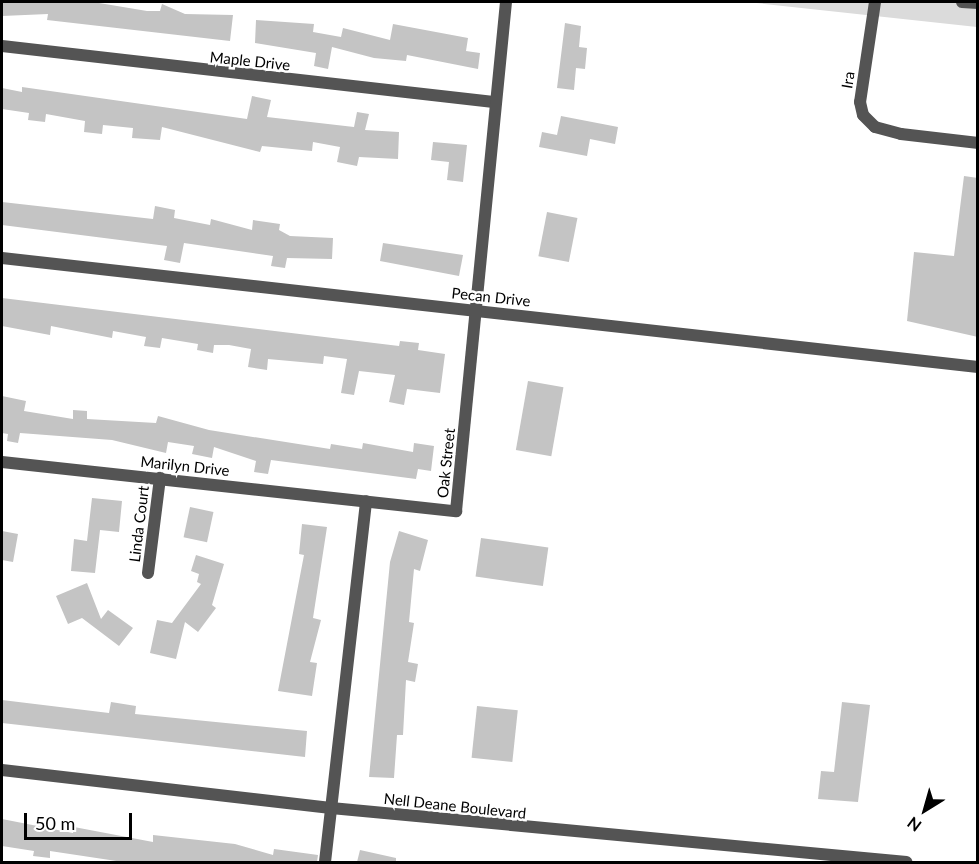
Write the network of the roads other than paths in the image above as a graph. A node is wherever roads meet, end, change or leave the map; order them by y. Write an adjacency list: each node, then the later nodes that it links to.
1 (506, 2): 6 (street, Oak Street)
2 (875, 2): 7 (street, Ira)
3 (962, 2): 4 (street)
4 (978, 3)
5 (2, 46): 6 (street, Maple Drive)
6 (496, 102): 9 (street, Oak Street)
7 (978, 142)
8 (2, 258): 9 (street, Pecan Drive)
9 (474, 310): 10 (street, Pecan Drive); 13 (street, Oak Street)
10 (978, 368)
11 (2, 462): 12 (street, Marilyn Drive)
12 (160, 478): 13 (street, Marilyn Drive); 14 (street, Linda Court)
13 (366, 501): 16 (street)
14 (148, 573)
15 (2, 770): 16 (street, Nell Deane Boulevard)
16 (331, 808): 17 (street); 18 (street, Nell Deane Boulevard)
17 (325, 862)
18 (906, 862)

